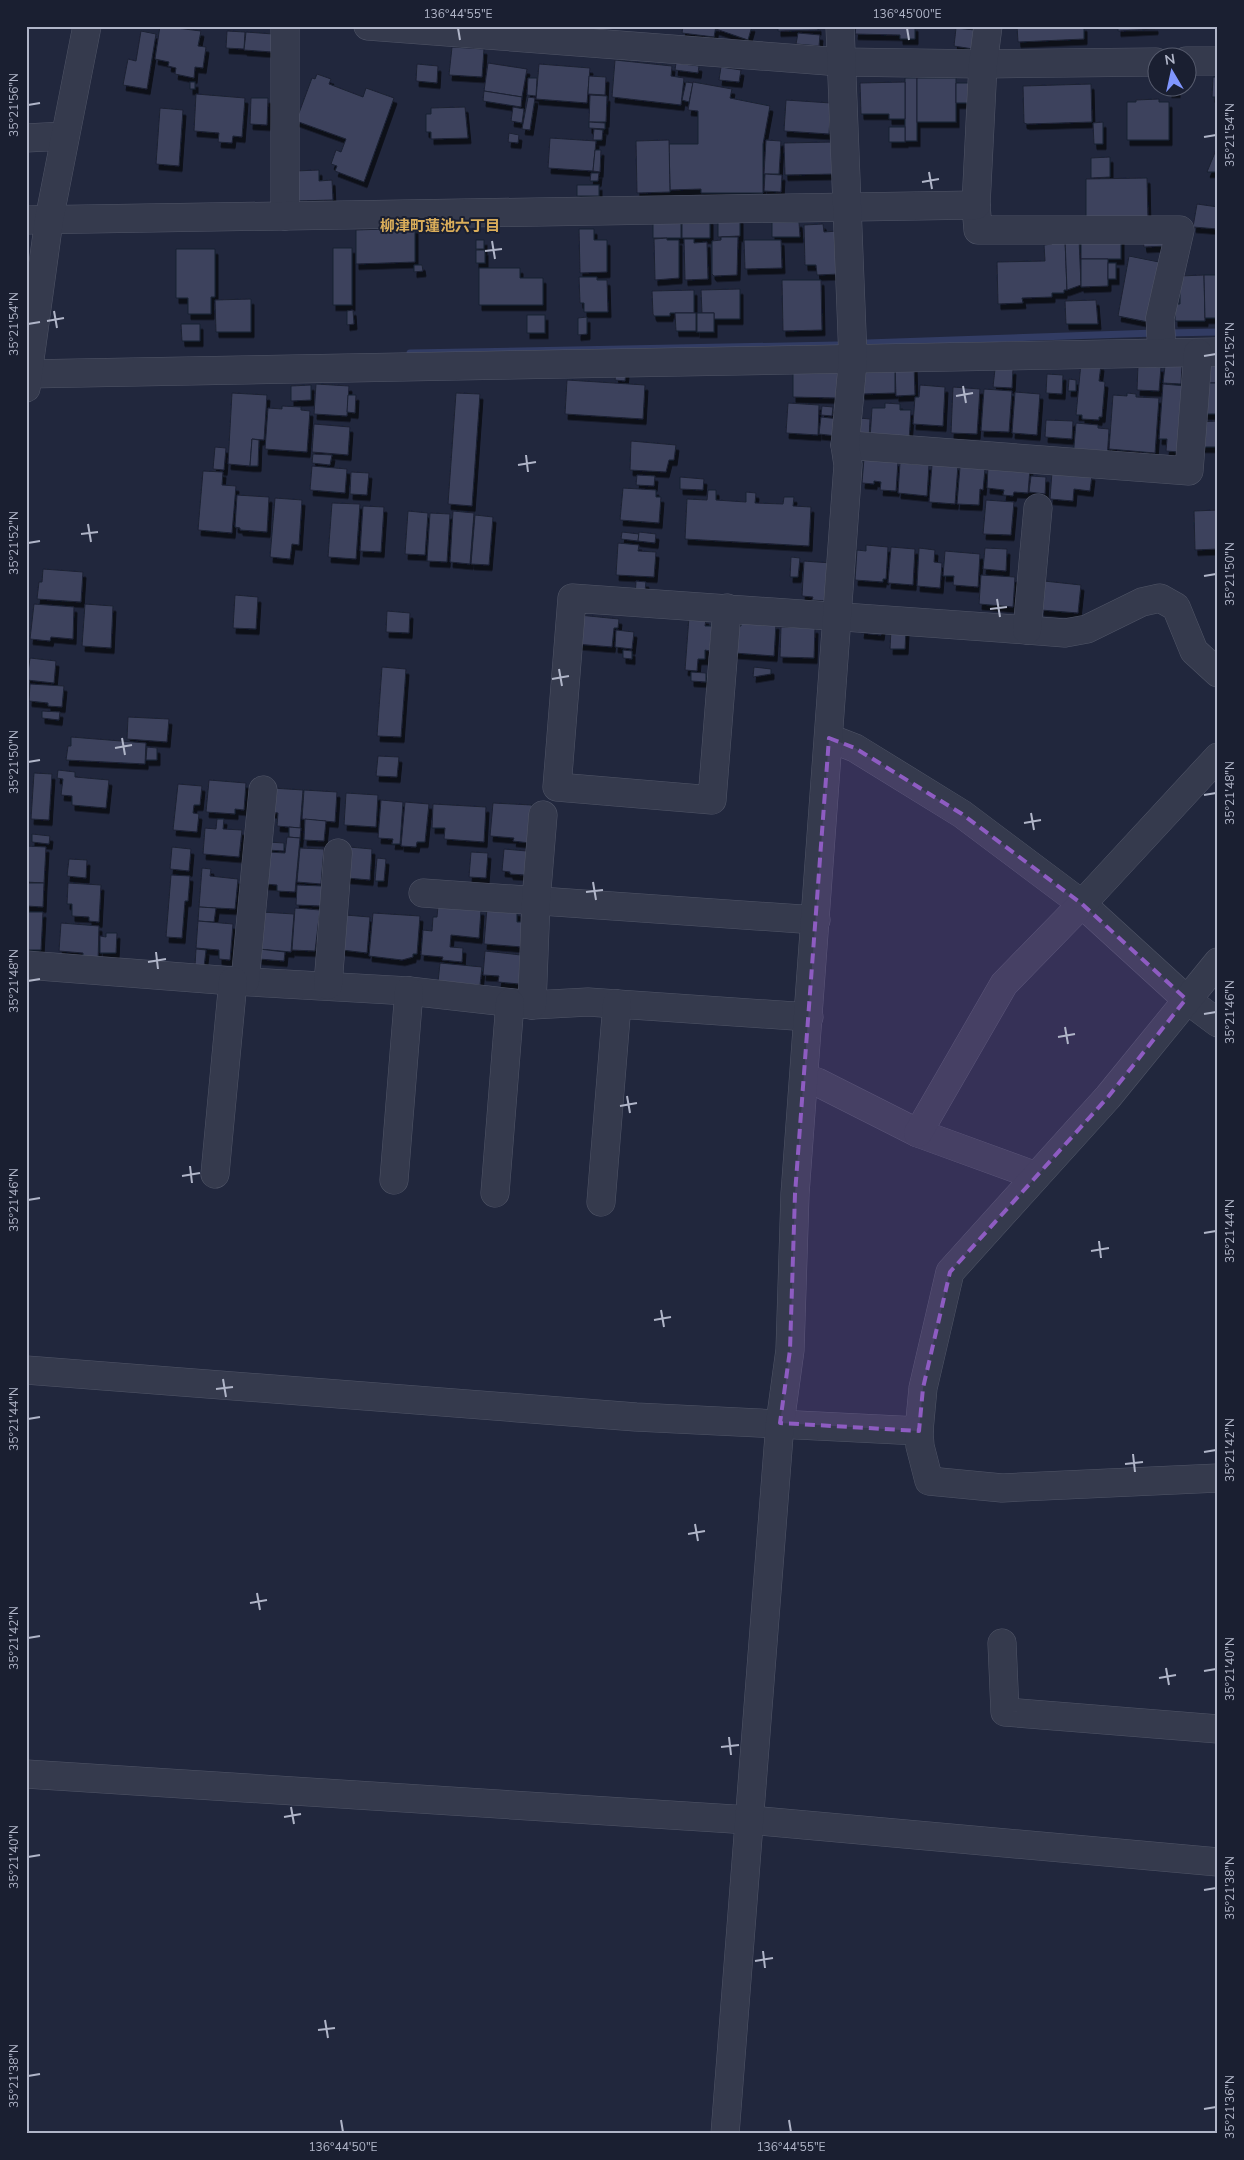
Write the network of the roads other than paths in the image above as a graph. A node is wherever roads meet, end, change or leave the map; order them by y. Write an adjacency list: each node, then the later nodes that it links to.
1 (87, 26): 12 (street)
2 (284, 26): 16 (street)
3 (369, 26): 6 (street)
4 (840, 26): 9 (street)
5 (988, 26): 11 (street)
6 (621, 36): 9 (street)
7 (1196, 61): 8 (street)
8 (1218, 61)
9 (841, 62): 11 (street); 14 (street)
10 (1146, 62): 11 (street)
11 (983, 64): 15 (street)
12 (65, 136): 13 (street); 17 (street)
13 (26, 138)
14 (848, 206): 15 (street); 16 (street); 20 (street)
15 (976, 206): 19 (street)
16 (285, 216): 17 (street)
17 (38, 220): 21 (street)
18 (1208, 353): 19 (street); 22 (street)
19 (1162, 354): 20 (street)
20 (853, 359): 21 (street); 22 (street)
21 (27, 379)
22 (845, 445): 25 (street)
23 (1038, 508): 26 (street)
24 (726, 608): 24 (street); 25 (street)
25 (837, 616): 26 (street); 28 (street)
26 (1027, 630): 27 (street)
27 (1218, 673)
28 (829, 738): 35 (street); 36 (street)
29 (1218, 757): 35 (street)
30 (263, 790): 39 (street)
31 (543, 815): 34 (street)
32 (338, 853): 40 (street)
33 (422, 893): 34 (street)
34 (536, 901): 36 (street); 43 (street)
35 (1082, 904): 42 (street); 48 (street)
36 (816, 920): 45 (street)
37 (1218, 962): 42 (street)
38 (26, 966): 39 (street)
39 (239, 981): 40 (street); 49 (street)
40 (328, 985): 41 (street)
41 (409, 991): 43 (street); 51 (street)
42 (1186, 999): 46 (street); 50 (street)
43 (521, 1004): 44 (street); 52 (street)
44 (617, 1004): 45 (street); 53 (street)
45 (809, 1017): 47 (street)
46 (1218, 1023)
47 (804, 1078): 48 (street); 55 (street)
48 (918, 1133): 50 (street)
49 (215, 1174)
50 (1036, 1176): 56 (street)
51 (394, 1180)
52 (495, 1193)
53 (601, 1202)
54 (26, 1370): 55 (street)
55 (780, 1424): 56 (street); 61 (street)
56 (919, 1431): 57 (street)
57 (1218, 1478)
58 (1002, 1643): 59 (street)
59 (1218, 1729)
60 (26, 1774): 61 (street)
61 (749, 1820): 62 (street); 63 (street)
62 (1218, 1862)
63 (725, 2134)

